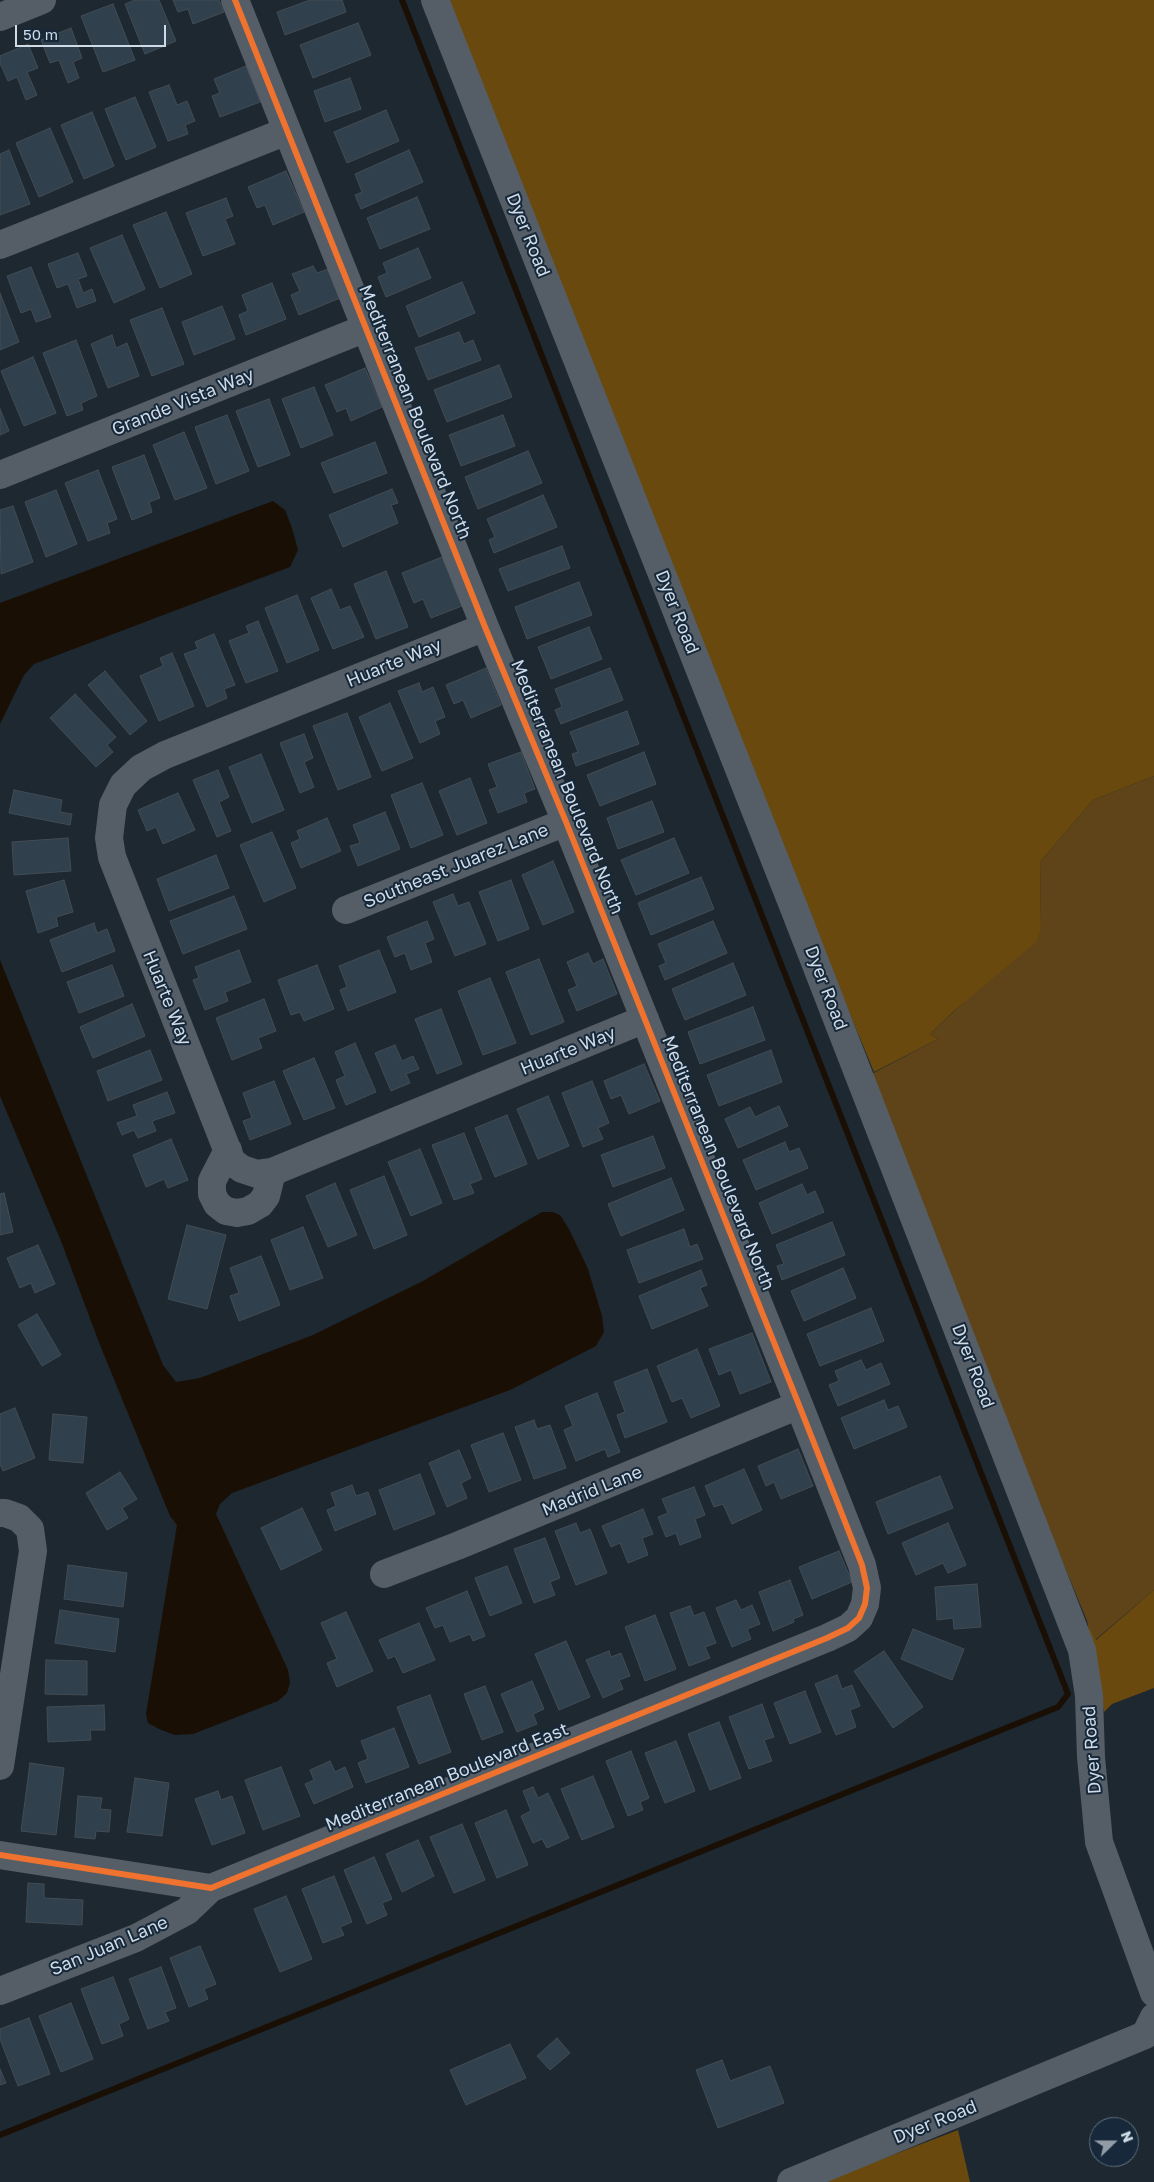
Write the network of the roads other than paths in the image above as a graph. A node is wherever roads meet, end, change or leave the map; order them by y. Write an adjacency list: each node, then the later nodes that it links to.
1 (42, 0): 4 (street)
2 (235, 0): 5 (street, Mediterranean Boulevard North)
3 (435, 0): 23 (street, Dyer Road)
4 (0, 17)
5 (287, 131): 6 (street); 7 (street, Mediterranean Boulevard North)
6 (0, 245)
7 (366, 328): 8 (street, Grande Vista Way); 9 (street, Mediterranean Boulevard North)
8 (0, 475)
9 (485, 627): 10 (street, Mediterranean Boulevard North); 13 (street, Huarte Way)
10 (566, 822): 11 (street, Southeast Juarez Lane); 12 (street, Mediterranean Boulevard North)
11 (346, 910)
12 (645, 1019): 14 (street, Huarte Way); 15 (street, Mediterranean Boulevard North)
13 (228, 1150): 14 (street, Huarte Way); 14 (street)
14 (272, 1172)
15 (799, 1405): 17 (street, Madrid Lane); 18 (street, Mediterranean Boulevard North)
16 (0, 1513): 19 (street)
17 (384, 1574)
18 (867, 1588): 21 (street, Mediterranean Boulevard East)
19 (0, 1766)
20 (0, 1855): 21 (street)
21 (211, 1888): 22 (street, San Juan Lane)
22 (0, 1991)
23 (1154, 1992)
24 (1154, 2017): 25 (street, Dyer Road)
25 (790, 2182)

